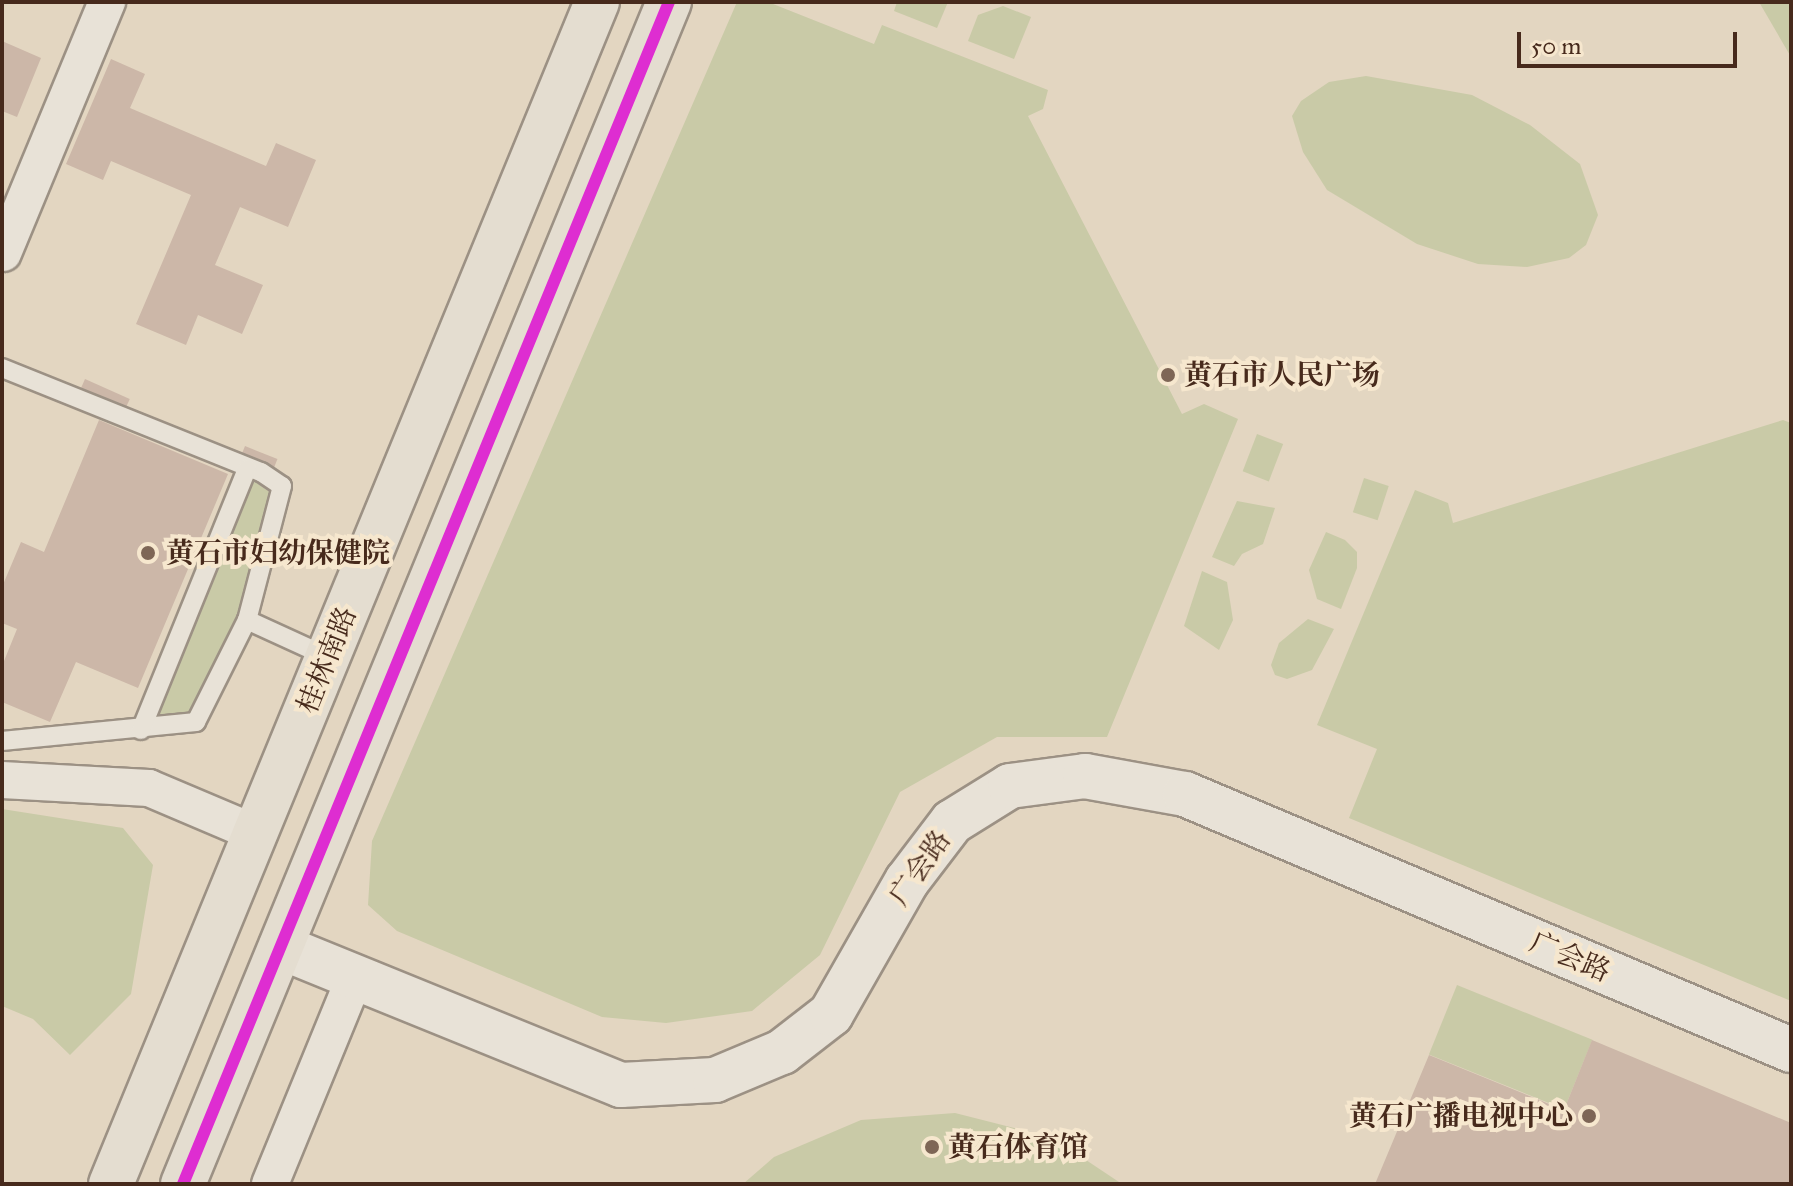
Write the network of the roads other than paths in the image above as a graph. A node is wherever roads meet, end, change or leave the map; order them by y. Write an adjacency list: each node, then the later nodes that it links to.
1 (107, 2): 4 (street)
2 (597, 2): 8 (main road, 桂林南路)
3 (669, 2): 13 (main road)
4 (3, 253)
5 (2, 368): 6 (lane)
6 (247, 469): 7 (lane); 9 (lane)
7 (247, 620): 8 (lane); 9 (lane)
8 (328, 657): 12 (main road, 桂林南路)
9 (141, 730): 10 (lane)
10 (2, 741)
11 (2, 780): 12 (street)
12 (255, 833): 16 (main road, 桂林南路)
13 (281, 947): 14 (street, 广会路); 17 (main road)
14 (354, 979): 15 (street, 广会路); 18 (street)
15 (1791, 1050)
16 (111, 1184)
17 (183, 1184)
18 (270, 1184)

